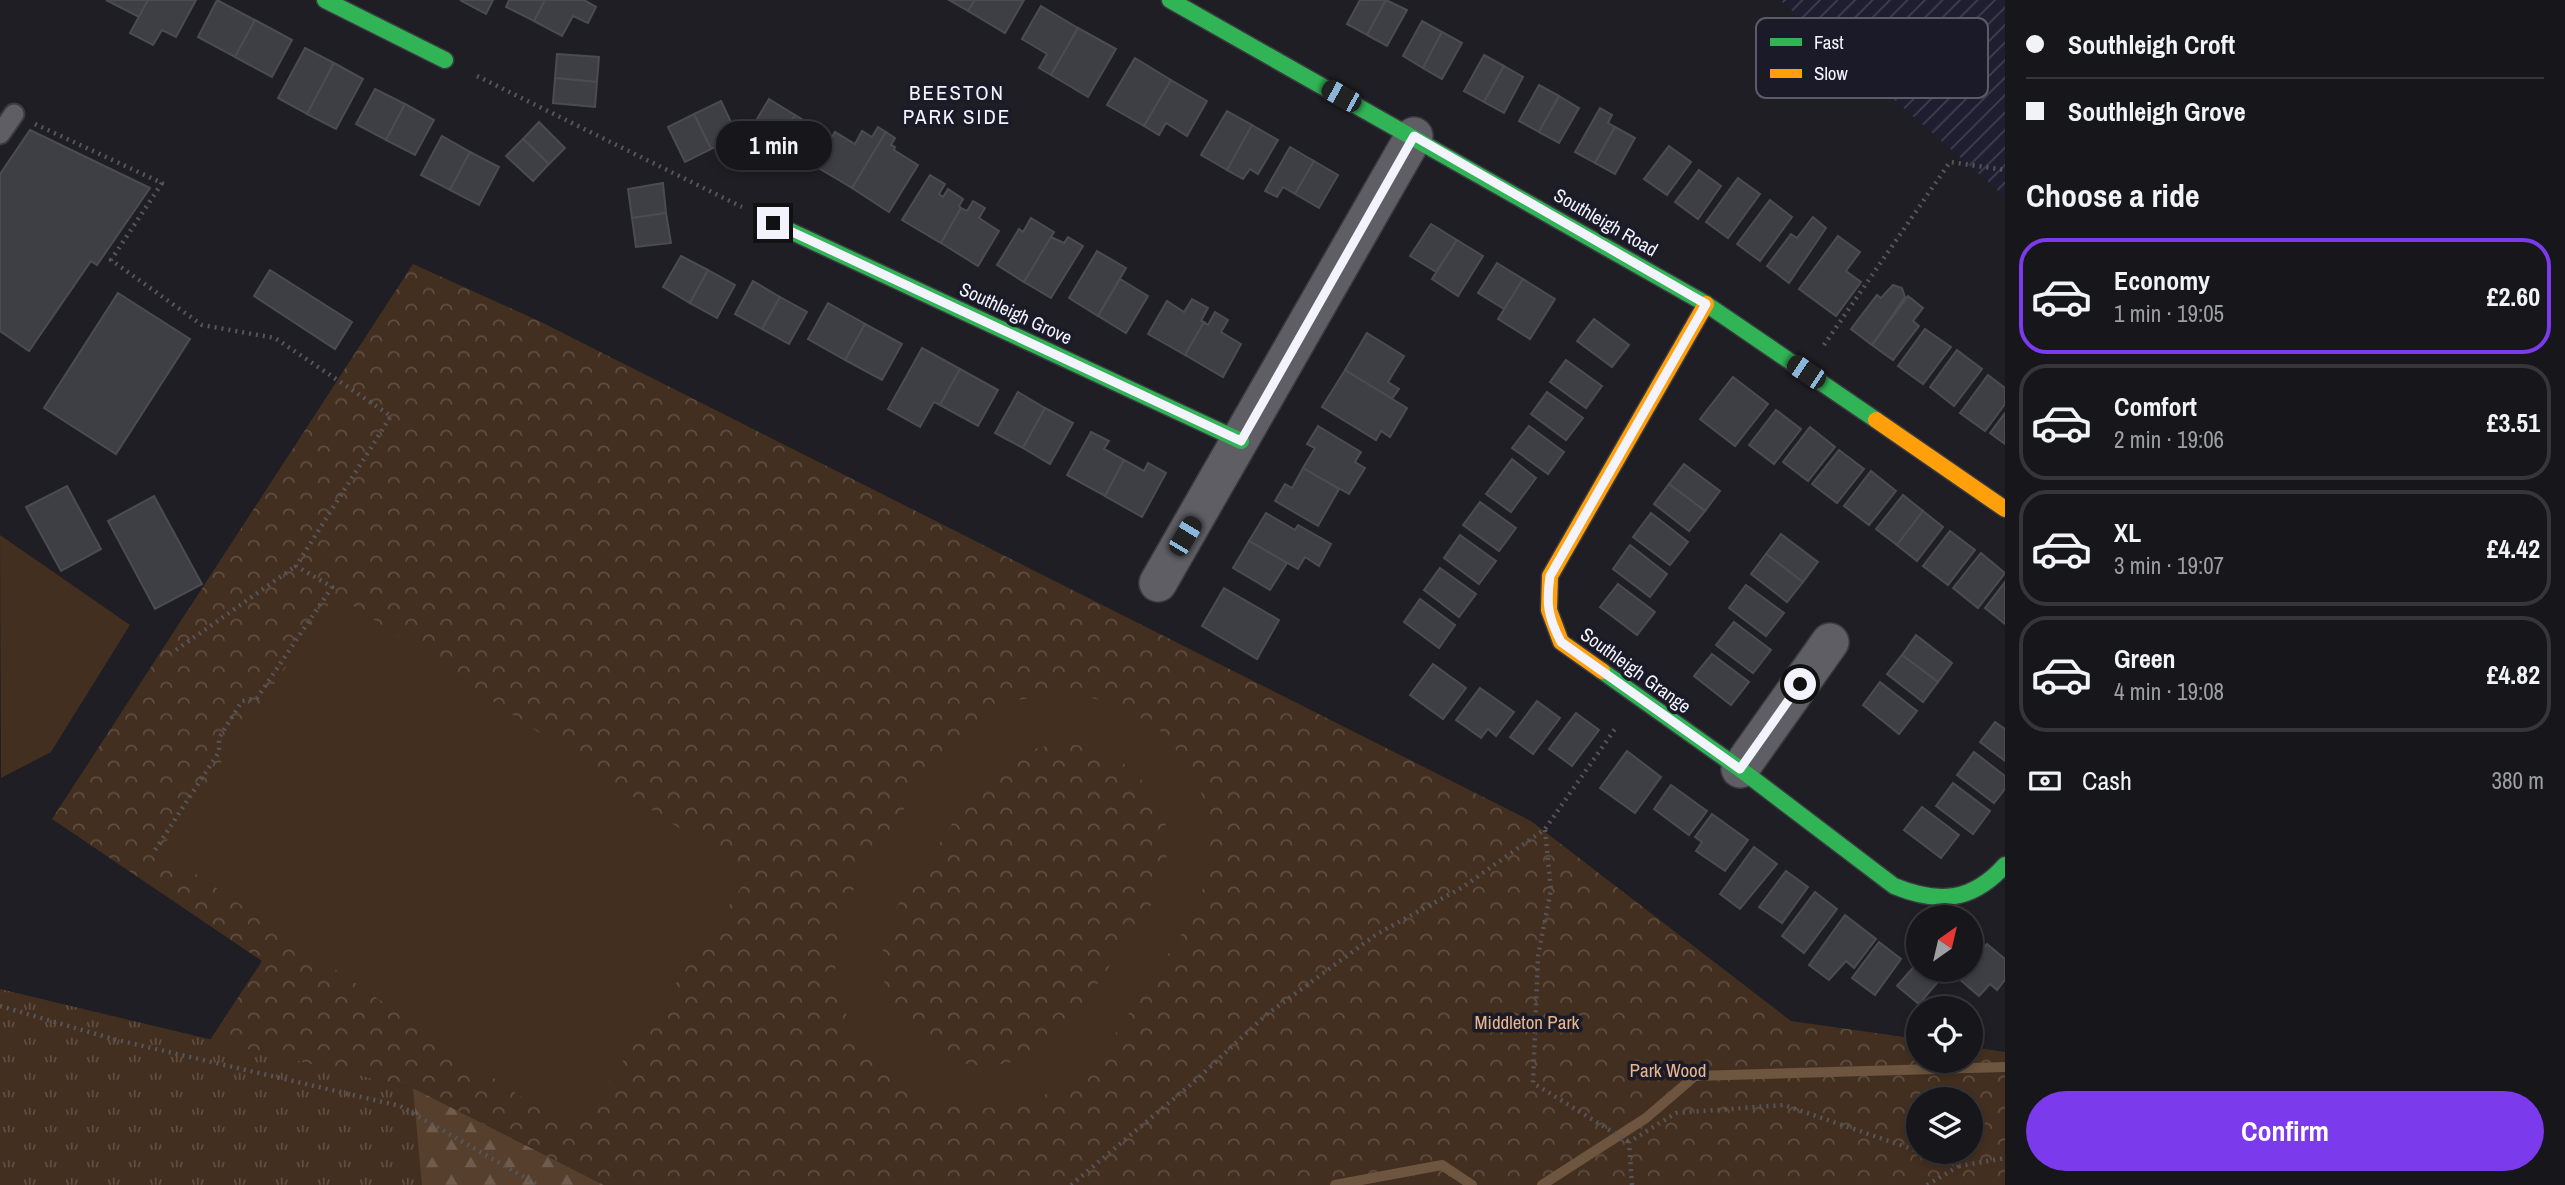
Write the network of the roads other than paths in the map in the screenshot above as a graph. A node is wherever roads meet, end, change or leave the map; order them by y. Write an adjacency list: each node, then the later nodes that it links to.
1 (326, 0): 3 (street)
2 (1170, 0): 6 (street, Southleigh Road)
3 (444, 60)
4 (14, 114): 5 (lane)
5 (0, 134)
6 (1414, 136): 8 (street, Southleigh Road); 9 (street)
7 (773, 223): 9 (street, Southleigh Grove)
8 (1706, 304): 10 (street, Southleigh Road); 13 (street, Southleigh Grange)
9 (1241, 441): 11 (street)
10 (2005, 509)
11 (1158, 583)
12 (1830, 642): 13 (street)
13 (1740, 769): 14 (street, Southleigh Grange)
14 (2005, 865)

